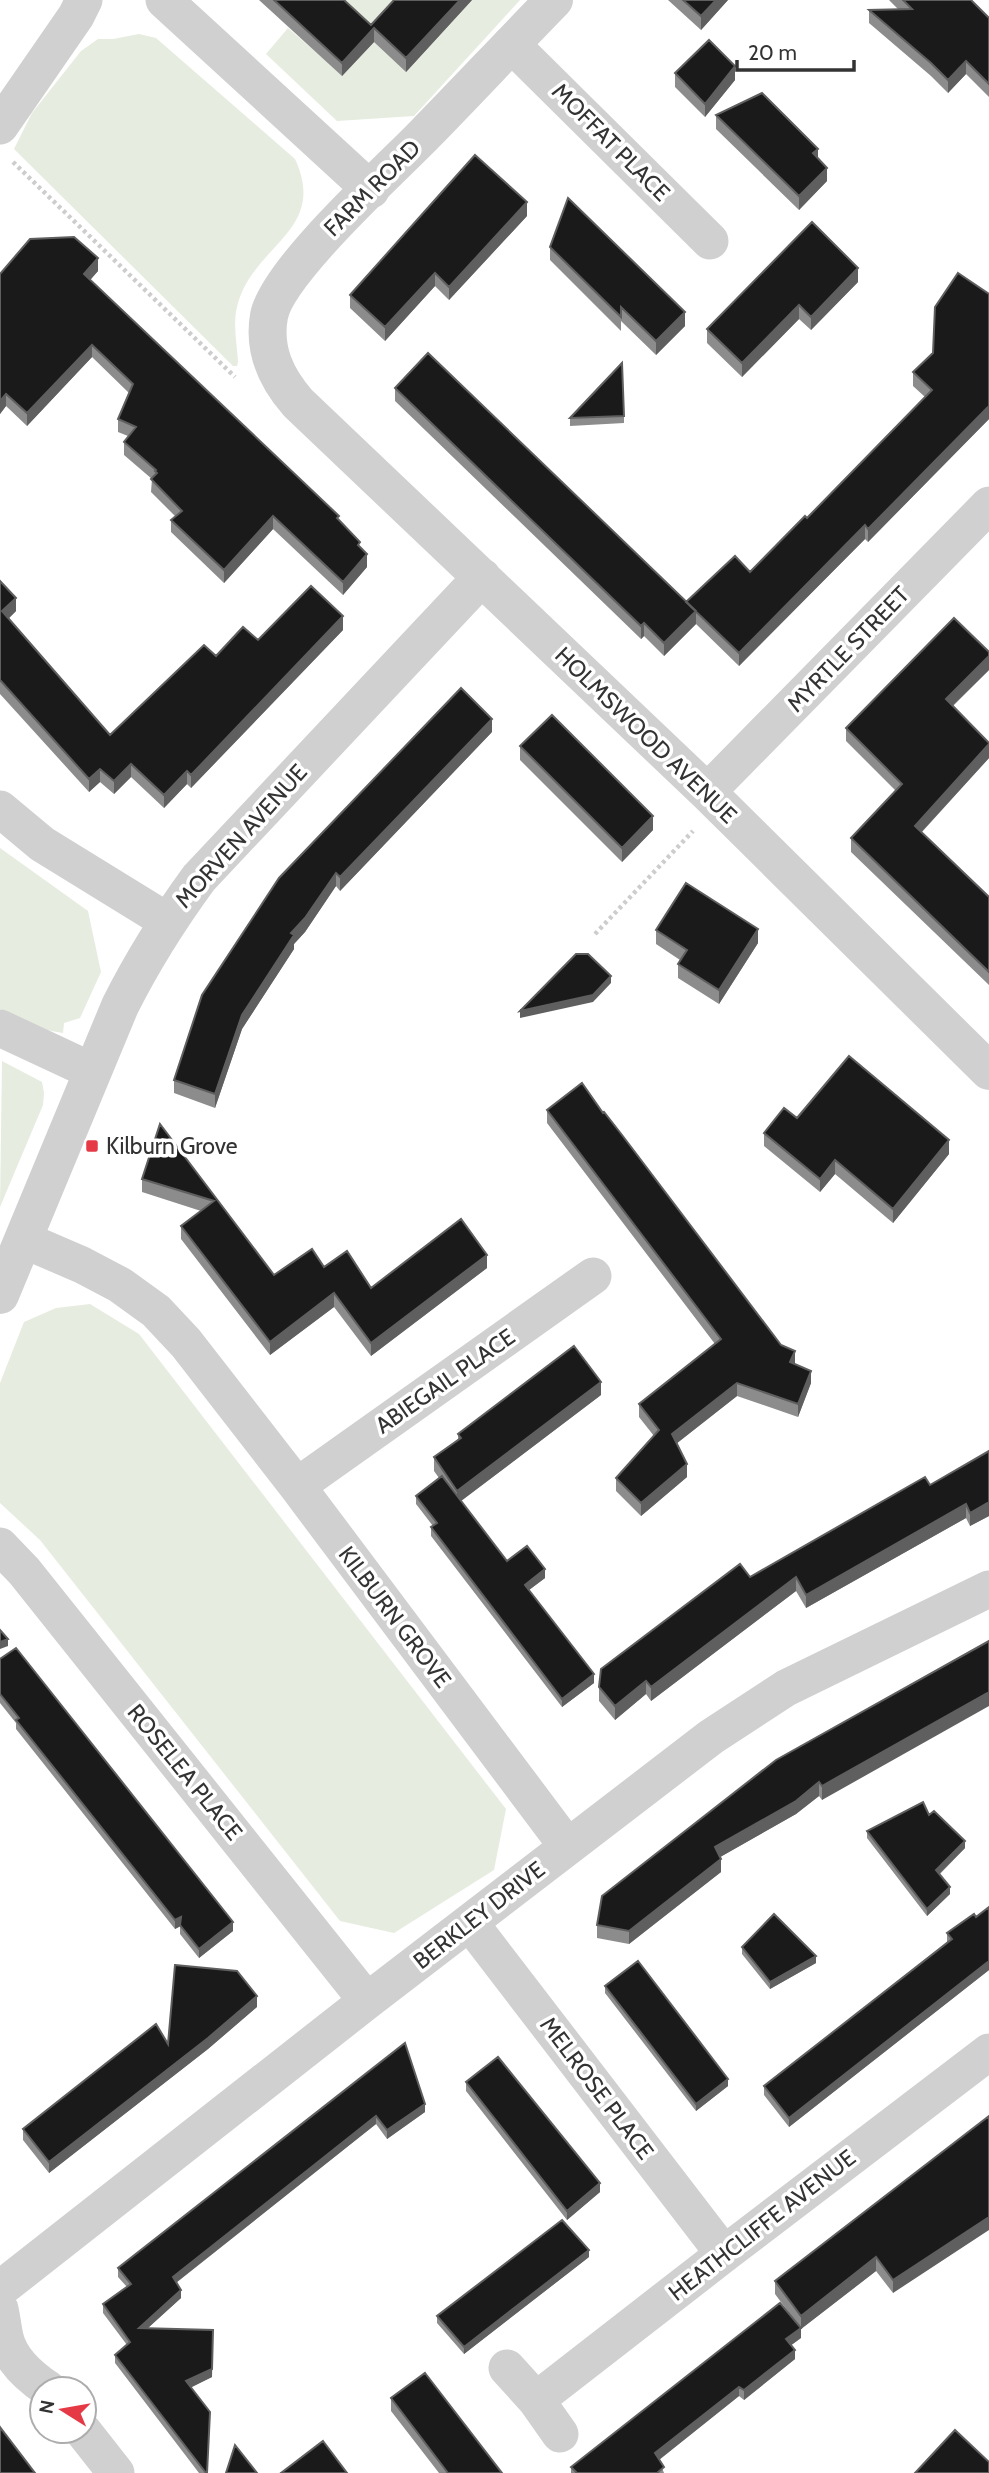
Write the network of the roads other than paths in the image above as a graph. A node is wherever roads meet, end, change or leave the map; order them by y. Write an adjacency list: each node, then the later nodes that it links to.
1 (83, 0): 5 (street)
2 (164, 0): 6 (street)
3 (554, 0): 4 (street, FARM ROAD)
4 (511, 44): 6 (street, FARM ROAD); 7 (street, MOFFAT PLACE)
5 (0, 126)
6 (371, 190): 8 (street, FARM ROAD)
7 (710, 241)
8 (298, 404): 10 (street, HOLMSWOOD AVENUE)
9 (989, 505): 11 (street, MYRTLE STREET)
10 (482, 577): 11 (street, HOLMSWOOD AVENUE); 13 (street, MORVEN AVENUE)
11 (713, 798): 16 (street, HOLMSWOOD AVENUE)
12 (0, 809): 13 (street)
13 (167, 921): 15 (street, MORVEN AVENUE)
14 (0, 1028): 15 (street)
15 (92, 1071): 17 (street, MORVEN AVENUE)
16 (989, 1071)
17 (24, 1240): 19 (street, MORVEN AVENUE); 20 (street, KILBURN GROVE)
18 (593, 1276): 20 (street, ABIEGAIL PLACE)
19 (0, 1295)
20 (297, 1486): 23 (street, KILBURN GROVE)
21 (0, 1546): 25 (street, ROSELEA PLACE)
22 (989, 1589): 23 (street, BERKLEY DRIVE)
23 (567, 1846): 24 (street, BERKLEY DRIVE)
24 (470, 1923): 25 (street, BERKLEY DRIVE); 27 (street, MELROSE PLACE)
25 (367, 2001): 28 (street, BERKLEY DRIVE)
26 (989, 2052): 27 (street, HEATHCLIFFE AVENUE)
27 (724, 2254): 32 (street, HEATHCLIFFE AVENUE)
28 (0, 2289)
29 (0, 2309): 31 (street)
30 (507, 2368): 32 (street)
31 (31, 2375)
32 (536, 2400): 33 (street)
33 (560, 2434)
34 (94, 2445): 35 (street)
35 (116, 2473)

